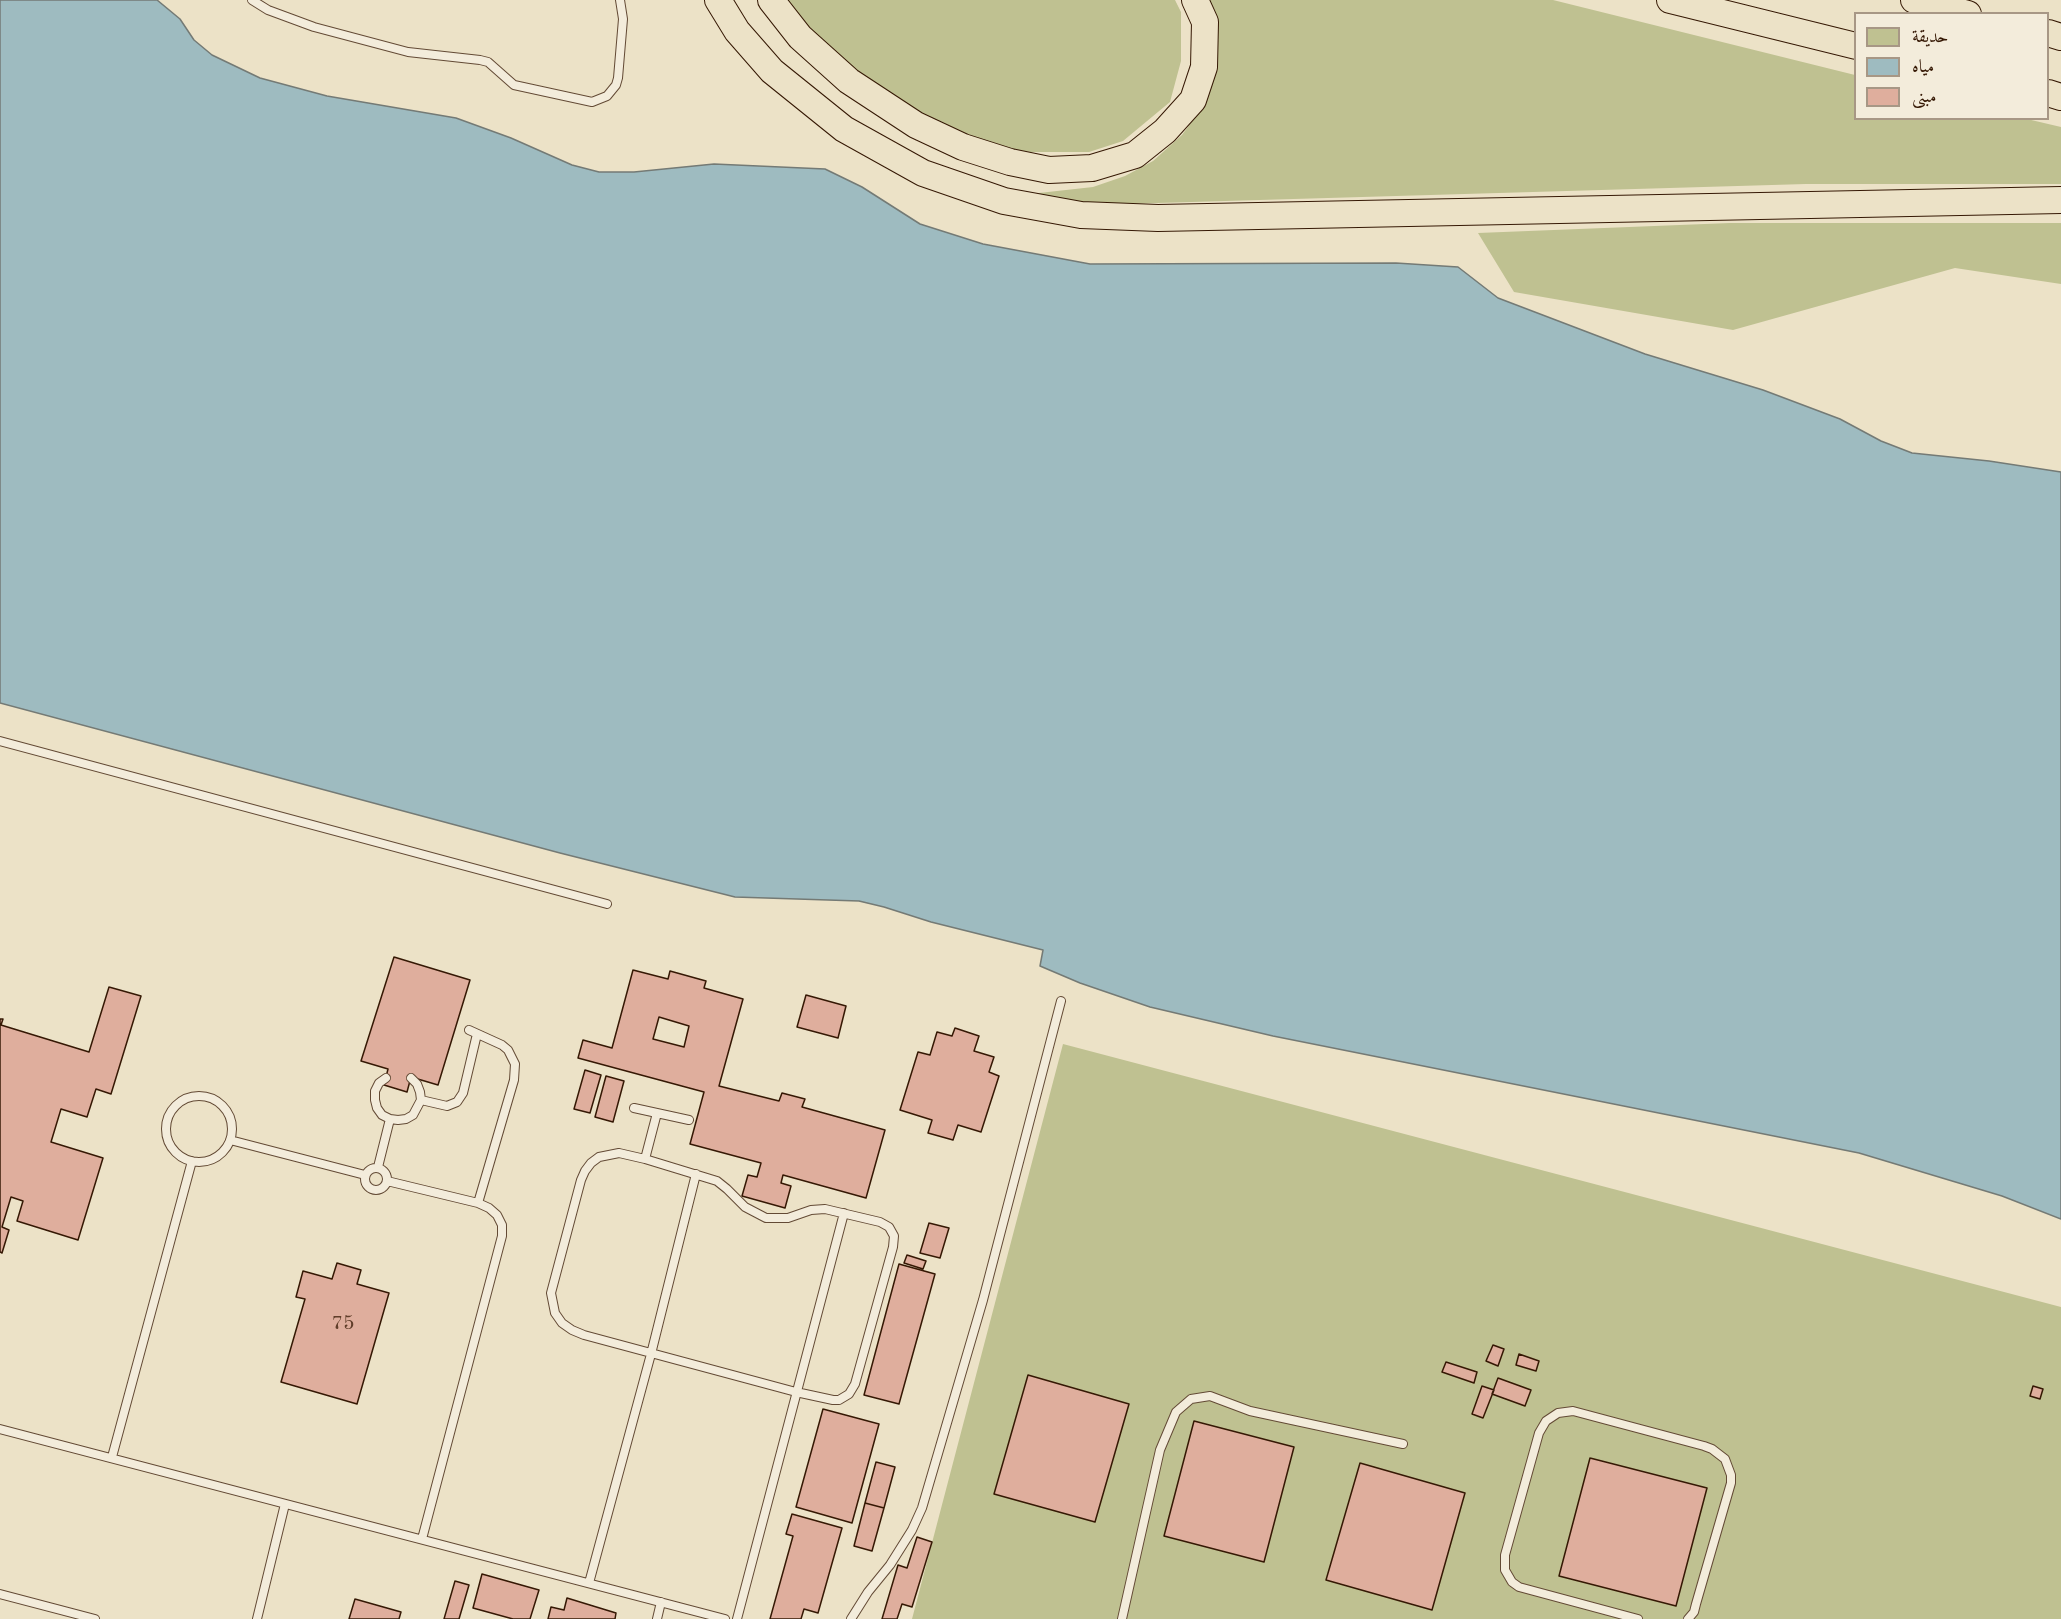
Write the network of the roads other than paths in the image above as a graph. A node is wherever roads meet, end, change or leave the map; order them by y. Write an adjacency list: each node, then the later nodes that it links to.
1 (252, 0): 2 (lane)
2 (620, 0)
3 (718, 0): 10 (highway)
4 (771, 0): 5 (highway)
5 (1195, 0)
6 (1670, 0): 9 (highway)
7 (1914, 0): 8 (highway)
8 (1960, 12)
9 (1854, 46)
10 (2061, 200)
11 (0, 741): 12 (lane)
12 (608, 904)
13 (1061, 1001): 46 (lane)
14 (386, 1078): 19 (lane)
15 (411, 1078): 16 (lane)
16 (421, 1100): 19 (lane); 28 (lane)
17 (634, 1108): 18 (lane)
18 (657, 1113): 20 (lane); 22 (lane)
19 (390, 1119): 24 (lane)
20 (689, 1120)
21 (230, 1140): 23 (lane); 23 (lane); 26 (lane)
22 (645, 1159): 25 (lane); 30 (lane)
23 (192, 1161): 34 (lane)
24 (378, 1167): 26 (lane); 27 (lane)
25 (696, 1174): 29 (lane); 30 (lane)
26 (365, 1175): 27 (lane)
27 (387, 1181): 28 (lane)
28 (478, 1203): 36 (lane)
29 (844, 1213): 31 (lane); 31 (lane)
30 (651, 1354): 31 (lane); 37 (lane)
31 (796, 1392): 45 (lane)
32 (0, 1429): 34 (lane)
33 (1403, 1444): 47 (lane)
34 (112, 1457): 35 (lane)
35 (285, 1504): 36 (lane); 42 (lane)
36 (422, 1539): 37 (lane)
37 (589, 1583): 39 (lane)
38 (0, 1594): 41 (lane)
39 (661, 1602): 43 (lane); 44 (lane)
40 (1602, 1609): 48 (lane); 49 (lane); 50 (lane)
41 (95, 1619)
42 (257, 1619)
43 (657, 1619)
44 (725, 1619)
45 (737, 1619)
46 (851, 1619)
47 (1122, 1619)
48 (1598, 1619)
49 (1638, 1619)
50 (1688, 1619)

